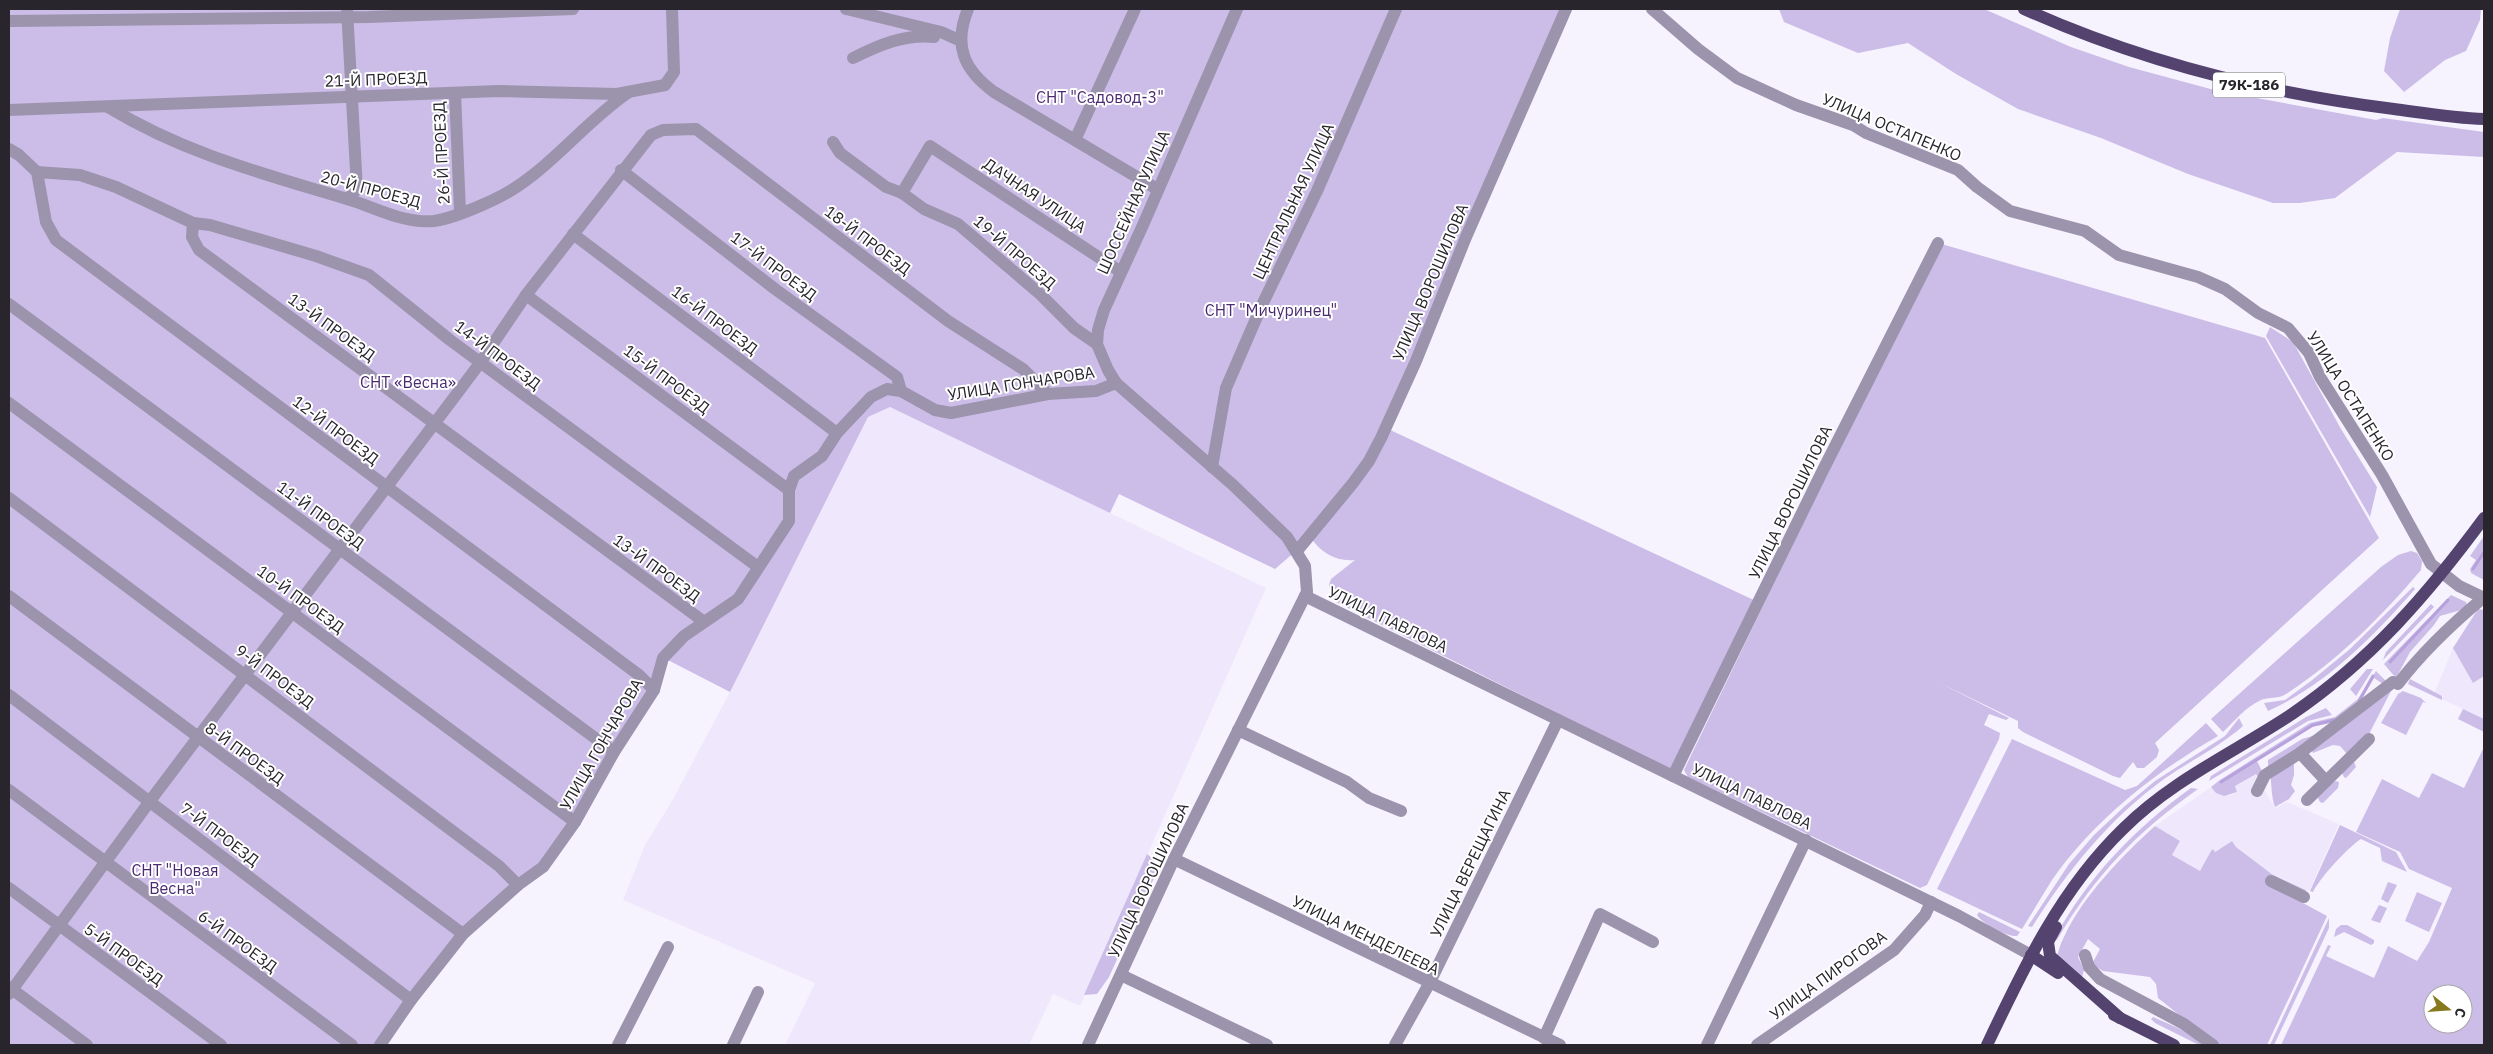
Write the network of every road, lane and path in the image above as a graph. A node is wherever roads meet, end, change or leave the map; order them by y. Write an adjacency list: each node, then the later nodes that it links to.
1 (573, 9): 11 (street)
2 (672, 9): 15 (street, 21-Й ПРОЕЗД)
3 (846, 9): 13 (street)
4 (968, 9): 13 (street)
5 (1135, 9): 21 (street)
6 (1237, 9): 26 (street, ШОССЕЙНАЯ УЛИЦА)
7 (1396, 9): 44 (street, ЦЕНТРАЛЬНАЯ УЛИЦА)
8 (1566, 9): 50 (street, УЛИЦА ВОРОШИЛОВА)
9 (1652, 9): 52 (street, УЛИЦА ОСТАПЕНКО)
10 (2024, 9): 20 (main road, 79К-186)
11 (348, 13): 12 (street); 17 (street)
12 (9, 21)
13 (961, 41): 14 (street); 21 (street)
14 (853, 58)
15 (630, 91): 16 (street, 21-Й ПРОЕЗД); 29 (street, 20-Й ПРОЕЗД)
16 (454, 93): 17 (street, 21-Й ПРОЕЗД); 29 (street, 26-Й ПРОЕЗД)
17 (353, 96): 18 (street, 21-Й ПРОЕЗД); 28 (street)
18 (108, 107): 19 (street, 21-Й ПРОЕЗД); 28 (street, 20-Й ПРОЕЗД)
19 (9, 110)
20 (2481, 119)
21 (1075, 140): 26 (street)
22 (833, 142): 27 (street, 19-Й ПРОЕЗД)
23 (9, 149): 25 (street)
24 (621, 170): 31 (street); 39 (street, 17-Й ПРОЕЗД); 40 (street, 18-Й ПРОЕЗД)
25 (37, 172): 30 (street); 45 (street, 12-Й ПРОЕЗД)
26 (1158, 189): 33 (street, ШОССЕЙНАЯ УЛИЦА)
27 (902, 193): 33 (street, ДАЧНАЯ УЛИЦА); 36 (street, 19-Й ПРОЕЗД)
28 (348, 199): 29 (street, 20-Й ПРОЕЗД)
29 (460, 212)
30 (193, 224): 37 (street, 14-Й ПРОЕЗД); 42 (street, 13-Й ПРОЕЗД)
31 (573, 234): 34 (street); 43 (street, 16-Й ПРОЕЗД)
32 (1938, 243): 67 (street, УЛИЦА ВОРОШИЛОВА)
33 (1121, 272): 36 (street, ШОССЕЙНАЯ УЛИЦА)
34 (526, 295): 37 (street); 46 (street, 15-Й ПРОЕЗД)
35 (9, 304): 49 (street, 11-Й ПРОЕЗД)
36 (1098, 344): 38 (street, ШОССЕЙНАЯ УЛИЦА)
37 (480, 362): 42 (street); 51 (street, 14-Й ПРОЕЗД)
38 (1116, 383): 40 (street, УЛИЦА ГОНЧАРОВА); 44 (street)
39 (901, 391): 40 (street, УЛИЦА ГОНЧАРОВА); 43 (street)
40 (1048, 394)
41 (9, 403): 56 (street, 10-Й ПРОЕЗД)
42 (433, 424): 45 (street); 57 (street, 13-Й ПРОЕЗД)
43 (837, 433): 46 (street)
44 (1212, 467): 50 (street)
45 (386, 488): 49 (street); 59 (street, 12-Й ПРОЕЗД)
46 (789, 490): 51 (street, УЛИЦА ГОНЧАРОВА)
47 (9, 498): 58 (street, 9-Й ПРОЕЗД)
48 (2484, 518): 52 (main road)
49 (340, 550): 56 (street); 65 (street, 11-Й ПРОЕЗД)
50 (1297, 550): 54 (street)
51 (758, 567): 57 (street, УЛИЦА ГОНЧАРОВА)
52 (2442, 572): 55 (street, УЛИЦА ОСТАПЕНКО); 79 (main road)
53 (9, 596): 63 (street, 8-Й ПРОЕЗД)
54 (1305, 596): 61 (street, УЛИЦА ПАВЛОВА); 62 (street, УЛИЦА ВОРОШИЛОВА)
55 (2484, 598): 66 (street)
56 (293, 613): 58 (street); 74 (street, 10-Й ПРОЕЗД)
57 (703, 622): 59 (street, УЛИЦА ГОНЧАРОВА)
58 (245, 674): 63 (street); 80 (street, 9-Й ПРОЕЗД)
59 (654, 690): 65 (street, УЛИЦА ГОНЧАРОВА)
60 (9, 695): 71 (street, 7-Й ПРОЕЗД)
61 (1558, 720): 67 (street, УЛИЦА ПАВЛОВА); 91 (street, УЛИЦА ВЕРЕЩАГИНА)
62 (1238, 730): 73 (street); 76 (street, УЛИЦА ВОРОШИЛОВА)
63 (198, 738): 71 (street); 85 (street, 8-Й ПРОЕЗД)
64 (2369, 739): 68 (street)
65 (614, 752): 74 (street, УЛИЦА ГОНЧАРОВА)
66 (2300, 752): 68 (street); 70 (street)
67 (1673, 776): 75 (street, УЛИЦА ПАВЛОВА)
68 (2326, 781): 72 (street)
69 (9, 790): 77 (street, 6-Й ПРОЕЗД)
70 (2257, 791)
71 (150, 800): 77 (street); 94 (street, 7-Й ПРОЕЗД)
72 (2307, 800)
73 (1401, 811)
74 (575, 822): 80 (street, УЛИЦА ГОНЧАРОВА)
75 (1806, 840): 83 (street, УЛИЦА ПАВЛОВА); 107 (street)
76 (1174, 859): 90 (street, УЛИЦА ВОРОШИЛОВА); 91 (street, УЛИЦА МЕНДЕЛЕЕВА)
77 (105, 863): 84 (street); 99 (street, 6-Й ПРОЕЗД)
78 (2271, 881): 82 (street)
79 (2075, 883): 88 (main road); 95 (main road)
80 (518, 885): 85 (street, УЛИЦА ГОНЧАРОВА)
81 (9, 888): 84 (street, 5-Й ПРОЕЗД)
82 (2304, 897)
83 (1931, 902): 88 (street, УЛИЦА ПАВЛОВА); 108 (street, УЛИЦА ПИРОГОВА)
84 (58, 926): 92 (street); 98 (street, 5-Й ПРОЕЗД)
85 (463, 934): 94 (street, УЛИЦА ГОНЧАРОВА)
86 (1653, 942): 96 (street)
87 (668, 947): 101 (street)
88 (2031, 955): 95 (main road, УЛИЦА ПАВЛОВА); 109 (main road)
89 (2086, 955): 111 (street)
90 (1121, 976): 103 (street, УЛИЦА ВОРОШИЛОВА); 104 (street)
91 (1429, 984): 96 (street, УЛИЦА МЕНДЕЛЕЕВА); 105 (street, УЛИЦА ВЕРЕЩАГИНА)
92 (10, 990): 97 (street)
93 (758, 992): 102 (street)
94 (411, 1000): 100 (street, УЛИЦА ГОНЧАРОВА)
95 (2120, 1018): 110 (main road, УЛИЦА ПАВЛОВА)
96 (1544, 1038): 106 (street, УЛИЦА МЕНДЕЛЕЕВА)
97 (88, 1045)
98 (220, 1045)
99 (352, 1045)
100 (380, 1045)
101 (618, 1045)
102 (733, 1045)
103 (1088, 1045)
104 (1267, 1045)
105 (1395, 1045)
106 (1560, 1045)
107 (1707, 1045)
108 (1757, 1045)
109 (1987, 1045)
110 (2174, 1045)
111 (2213, 1045)

